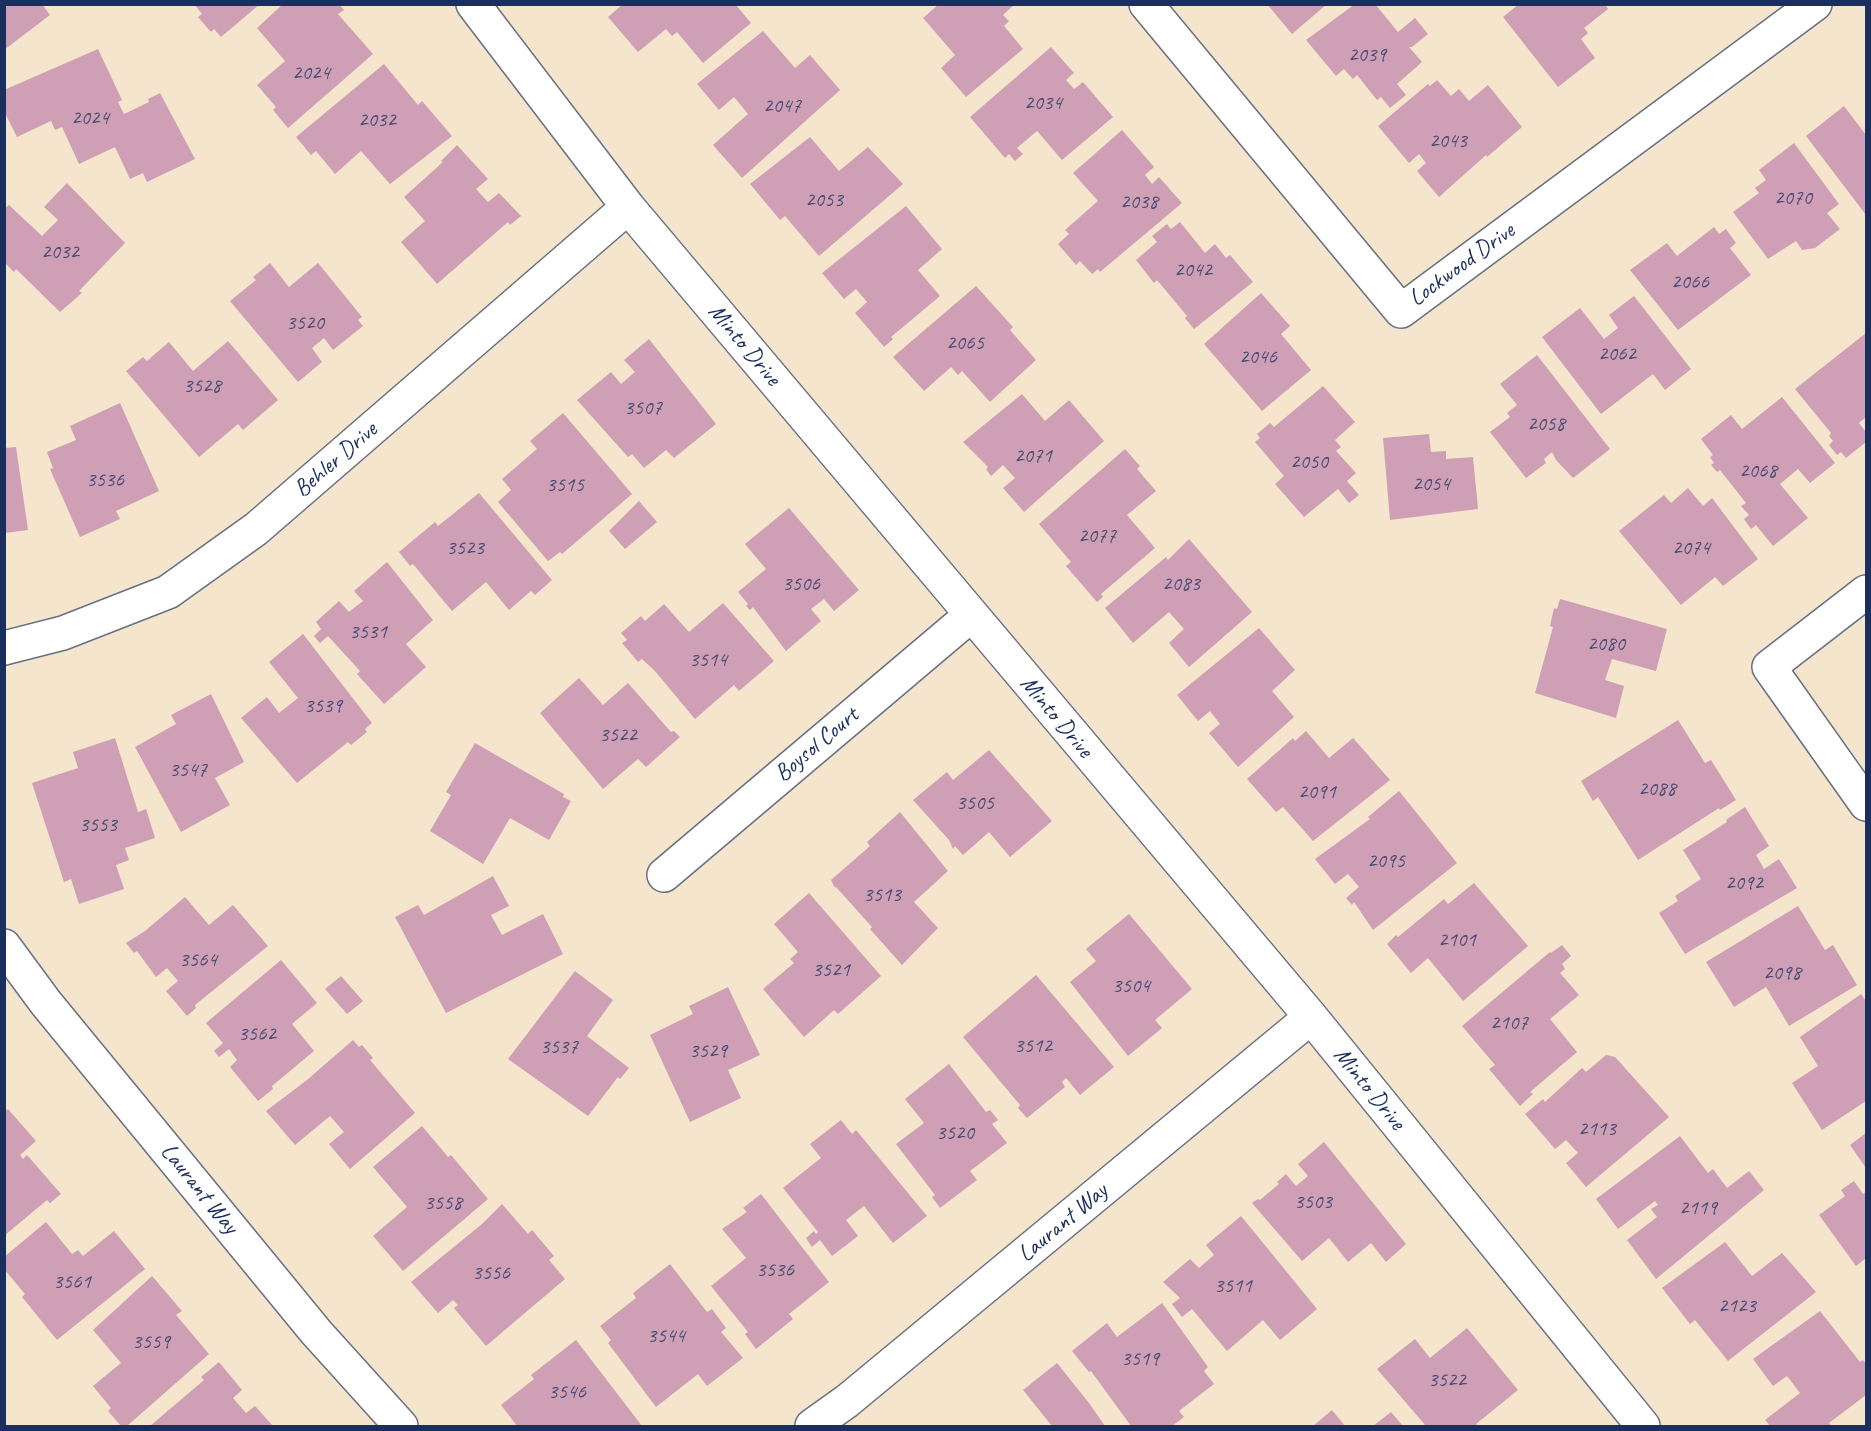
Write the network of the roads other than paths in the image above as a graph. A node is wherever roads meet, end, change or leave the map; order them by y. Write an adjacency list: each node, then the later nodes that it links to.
1 (472, 4): 4 (street, Minto Drive)
2 (1146, 4): 3 (street, Lockwood Drive)
3 (1815, 4)
4 (628, 207): 6 (street, Minto Drive); 7 (street, Behler Drive)
5 (1866, 592): 8 (street)
6 (970, 616): 9 (street, Boysol Court); 11 (street, Minto Drive)
7 (4, 648)
8 (1866, 804)
9 (664, 875)
10 (4, 946): 12 (street, Laurant Way)
11 (1311, 1017): 13 (street, Laurant Way); 14 (street, Minto Drive)
12 (401, 1426)
13 (812, 1426)
14 (1643, 1426)

